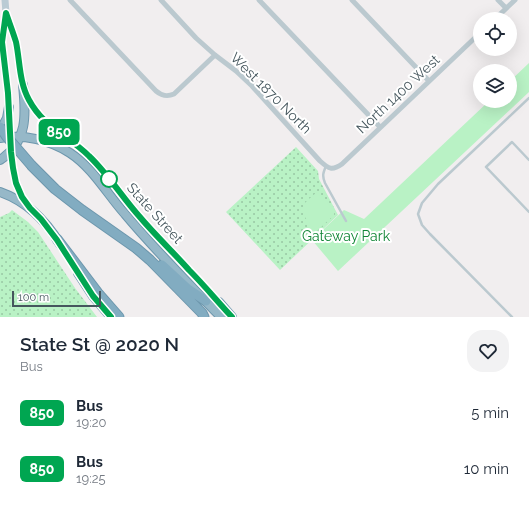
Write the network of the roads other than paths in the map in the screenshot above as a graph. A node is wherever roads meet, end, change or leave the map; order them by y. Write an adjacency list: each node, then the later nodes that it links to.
1 (6, 0): 10 (main road)
2 (70, 0): 12 (street)
3 (161, 0): 12 (street, West 1870 North)
4 (259, 0): 18 (street)
5 (352, 0): 13 (street)
6 (498, 0): 8 (street)
7 (515, 0): 8 (street)
8 (506, 8): 9 (street)
9 (502, 12)
10 (6, 13): 14 (main road, State Street); 16 (main road)
11 (473, 40): 13 (street, North 1400 West)
12 (215, 55): 26 (street, West 1870 North)
13 (429, 81): 18 (street, North 1400 West)
14 (23, 85): 21 (highway); 33 (main road, State Street)
15 (529, 98): 42 (lane)
16 (10, 107): 19 (highway); 20 (main road)
17 (0, 127): 32 (highway, bridge)
18 (380, 127): 26 (street, North 1400 West)
19 (0, 131)
20 (11, 137): 21 (highway); 22 (highway); 23 (main road)
21 (20, 137): 23 (highway); 34 (highway)
22 (0, 138)
23 (11, 152): 24 (highway); 28 (main road)
24 (0, 160)
25 (529, 160): 29 (lane)
26 (328, 167): 30 (lane)
27 (0, 192): 28 (highway)
28 (30, 208): 31 (highway)
29 (529, 212)
30 (346, 221)
31 (57, 240): 35 (highway); 36 (highway)
32 (136, 248): 34 (highway); 37 (highway)
33 (219, 302): 40 (main road, State Street); 41 (highway)
34 (209, 304): 38 (highway); 39 (highway)
35 (111, 317)
36 (119, 317)
37 (204, 317)
38 (216, 317)
39 (220, 317)
40 (224, 317)
41 (232, 317)
42 (512, 317)

